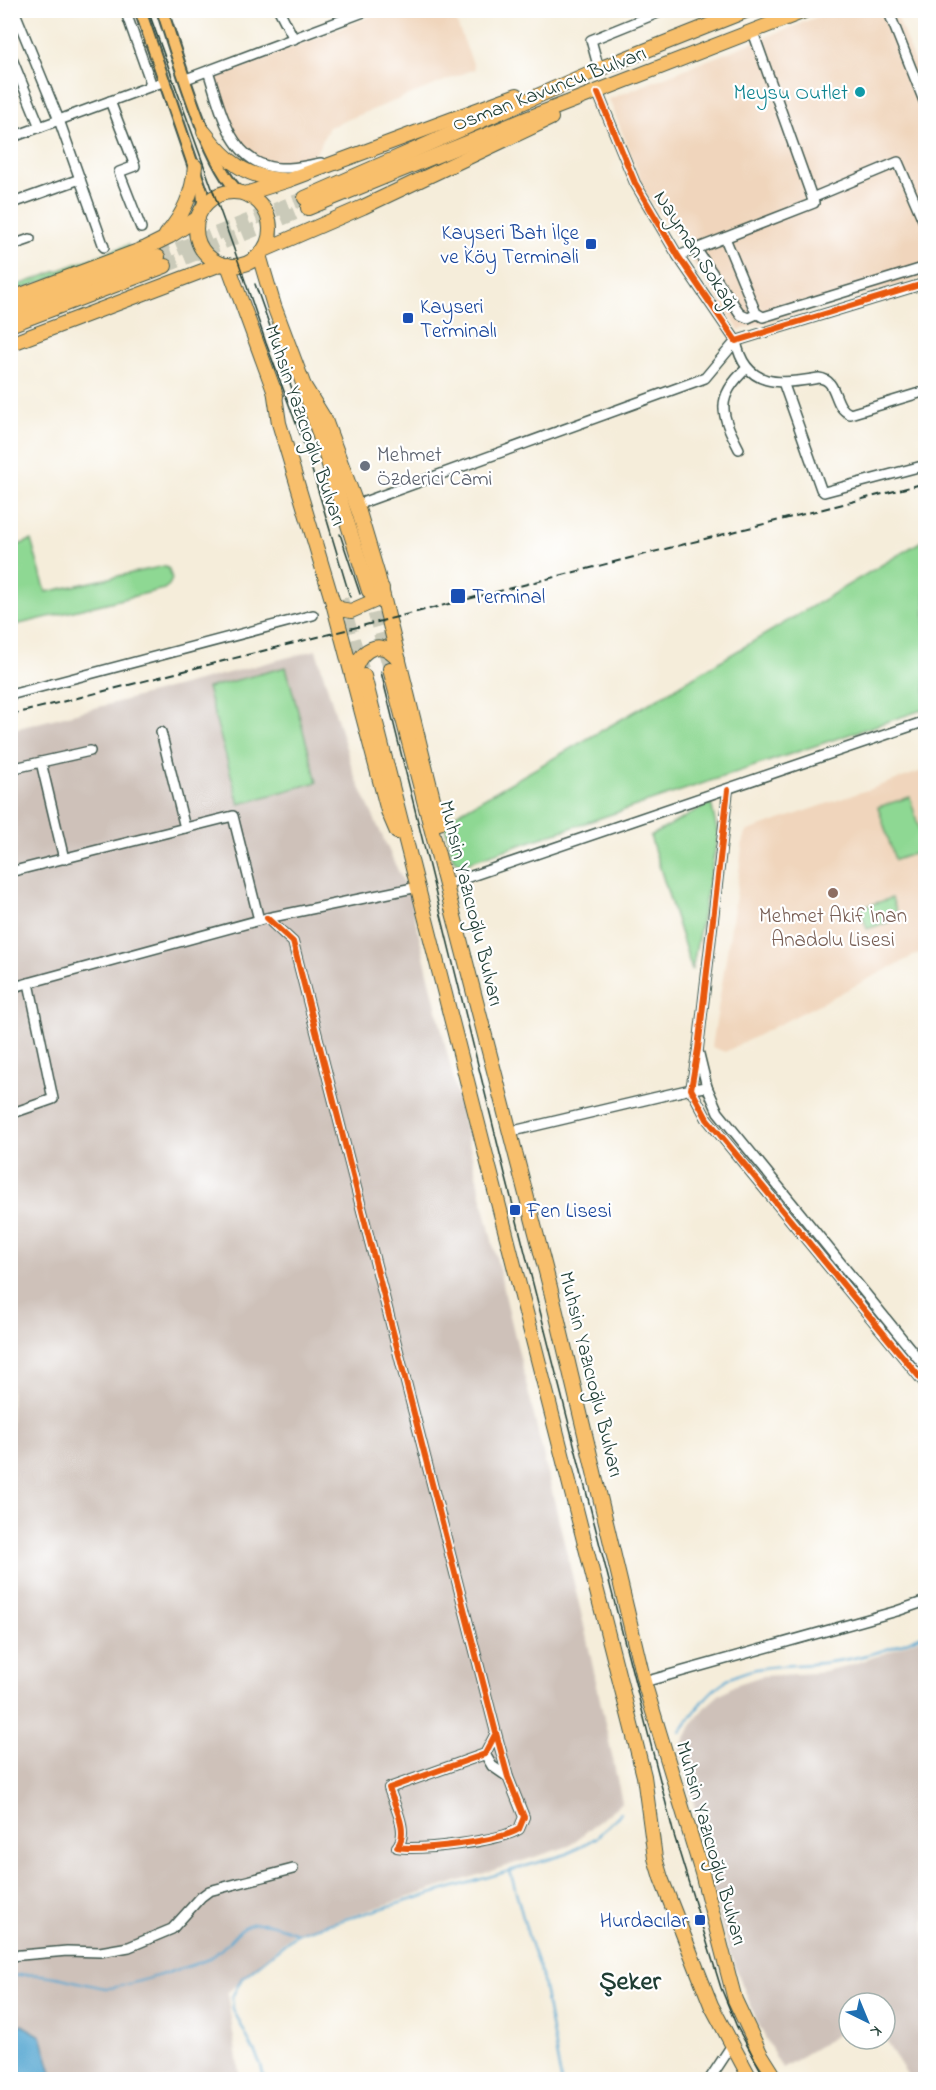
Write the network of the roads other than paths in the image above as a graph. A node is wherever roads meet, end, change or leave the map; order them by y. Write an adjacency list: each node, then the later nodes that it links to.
1 (14, 10): 24 (street)
2 (125, 10): 20 (street)
3 (140, 10): 17 (main road)
4 (162, 10): 16 (main road)
5 (279, 10): 12 (street)
6 (369, 10): 12 (street)
7 (665, 10): 14 (street)
8 (748, 10): 14 (highway, Osman Kavuncu Bulvarı)
9 (807, 10): 11 (highway, Osman Kavuncu Bulvarı)
10 (888, 10): 23 (street)
11 (753, 32): 21 (highway, Osman Kavuncu Bulvarı); 33 (street)
12 (294, 39): 15 (street)
13 (10, 54): 18 (street)
14 (599, 69): 21 (highway, Osman Kavuncu Bulvarı); 28 (highway)
15 (207, 71): 16 (street); 28 (street)
16 (186, 79): 26 (main road)
17 (165, 81): 20 (street); 29 (main road)
18 (21, 82): 19 (street); 25 (street)
19 (10, 86)
20 (152, 86): 22 (street)
21 (598, 93): 43 (highway); 45 (street, Nayman Sokağı)
22 (110, 101): 24 (street); 37 (street)
23 (926, 106)
24 (59, 120): 25 (street); 30 (street)
25 (40, 127): 27 (street)
26 (204, 132): 31 (highway); 32 (main road)
27 (10, 138)
28 (341, 161): 31 (highway)
29 (195, 166): 35 (main road); 44 (highway)
30 (80, 179): 34 (street); 41 (street)
31 (289, 180): 32 (highway)
32 (242, 193): 35 (highway); 43 (highway)
33 (812, 198): 36 (street); 39 (street)
34 (10, 204)
35 (199, 216): 44 (highway); 46 (highway)
36 (926, 227)
37 (141, 228)
38 (30, 238): 40 (street)
39 (725, 238): 42 (street); 51 (street)
40 (10, 246)
41 (104, 247)
42 (696, 249): 45 (street); 51 (street)
43 (261, 253): 46 (highway); 57 (highway, Muhsin Yazıcıoğlu Bulvarı)
44 (160, 255): 49 (highway); 50 (highway); 52 (highway)
45 (678, 256): 53 (street, Nayman Sokağı)
46 (224, 265): 54 (highway); 63 (highway, Muhsin Yazıcıoğlu Bulvarı)
47 (926, 267): 51 (street)
48 (926, 283): 53 (street, Nayman Sokağı)
49 (10, 299)
50 (10, 311)
51 (757, 314)
52 (10, 325)
53 (736, 341): 55 (street); 61 (street)
54 (10, 344)
55 (747, 368): 56 (street); 59 (street)
56 (783, 382): 58 (street); 60 (street)
57 (304, 386): 61 (highway); 62 (highway, Muhsin Yazıcıoğlu Bulvarı)
58 (926, 391)
59 (739, 448)
60 (926, 465)
61 (356, 505): 62 (highway)
62 (375, 589): 63 (highway); 65 (highway, Muhsin Yazıcıoğlu Bulvarı)
63 (337, 601): 66 (highway, Muhsin Yazıcıoğlu Bulvarı)
64 (313, 615): 67 (street)
65 (395, 665): 66 (highway); 77 (highway, Muhsin Yazıcıoğlu Bulvarı)
66 (359, 677): 78 (highway, Muhsin Yazıcıoğlu Bulvarı)
67 (10, 695)
68 (926, 722): 73 (street)
69 (161, 732): 74 (street)
70 (90, 751): 71 (street)
71 (41, 762): 72 (street); 75 (street)
72 (10, 770)
73 (728, 790): 77 (street); 82 (street)
74 (185, 828): 75 (street); 79 (street)
75 (64, 858): 76 (street)
76 (10, 872)
77 (446, 885): 86 (highway, Muhsin Yazıcıoğlu Bulvarı)
78 (418, 887): 79 (street); 96 (highway)
79 (263, 919): 80 (street); 91 (street)
80 (29, 983): 81 (street); 85 (street)
81 (10, 988)
82 (698, 1049): 83 (street); 84 (street)
83 (707, 1087): 84 (street); 87 (street)
84 (691, 1089): 86 (street); 88 (street)
85 (10, 1114)
86 (509, 1132): 90 (highway, Muhsin Yazıcıoğlu Bulvarı)
87 (926, 1368)
88 (926, 1385)
89 (926, 1601): 90 (street)
90 (644, 1682): 99 (highway, Muhsin Yazıcıoğlu Bulvarı)
91 (496, 1733): 92 (street); 93 (street)
92 (485, 1754): 93 (street); 93 (street)
93 (508, 1778)
94 (293, 1869): 95 (street)
95 (10, 1956)
96 (732, 2045): 97 (street); 98 (highway)
97 (709, 2079)
98 (751, 2079)
99 (777, 2079)

